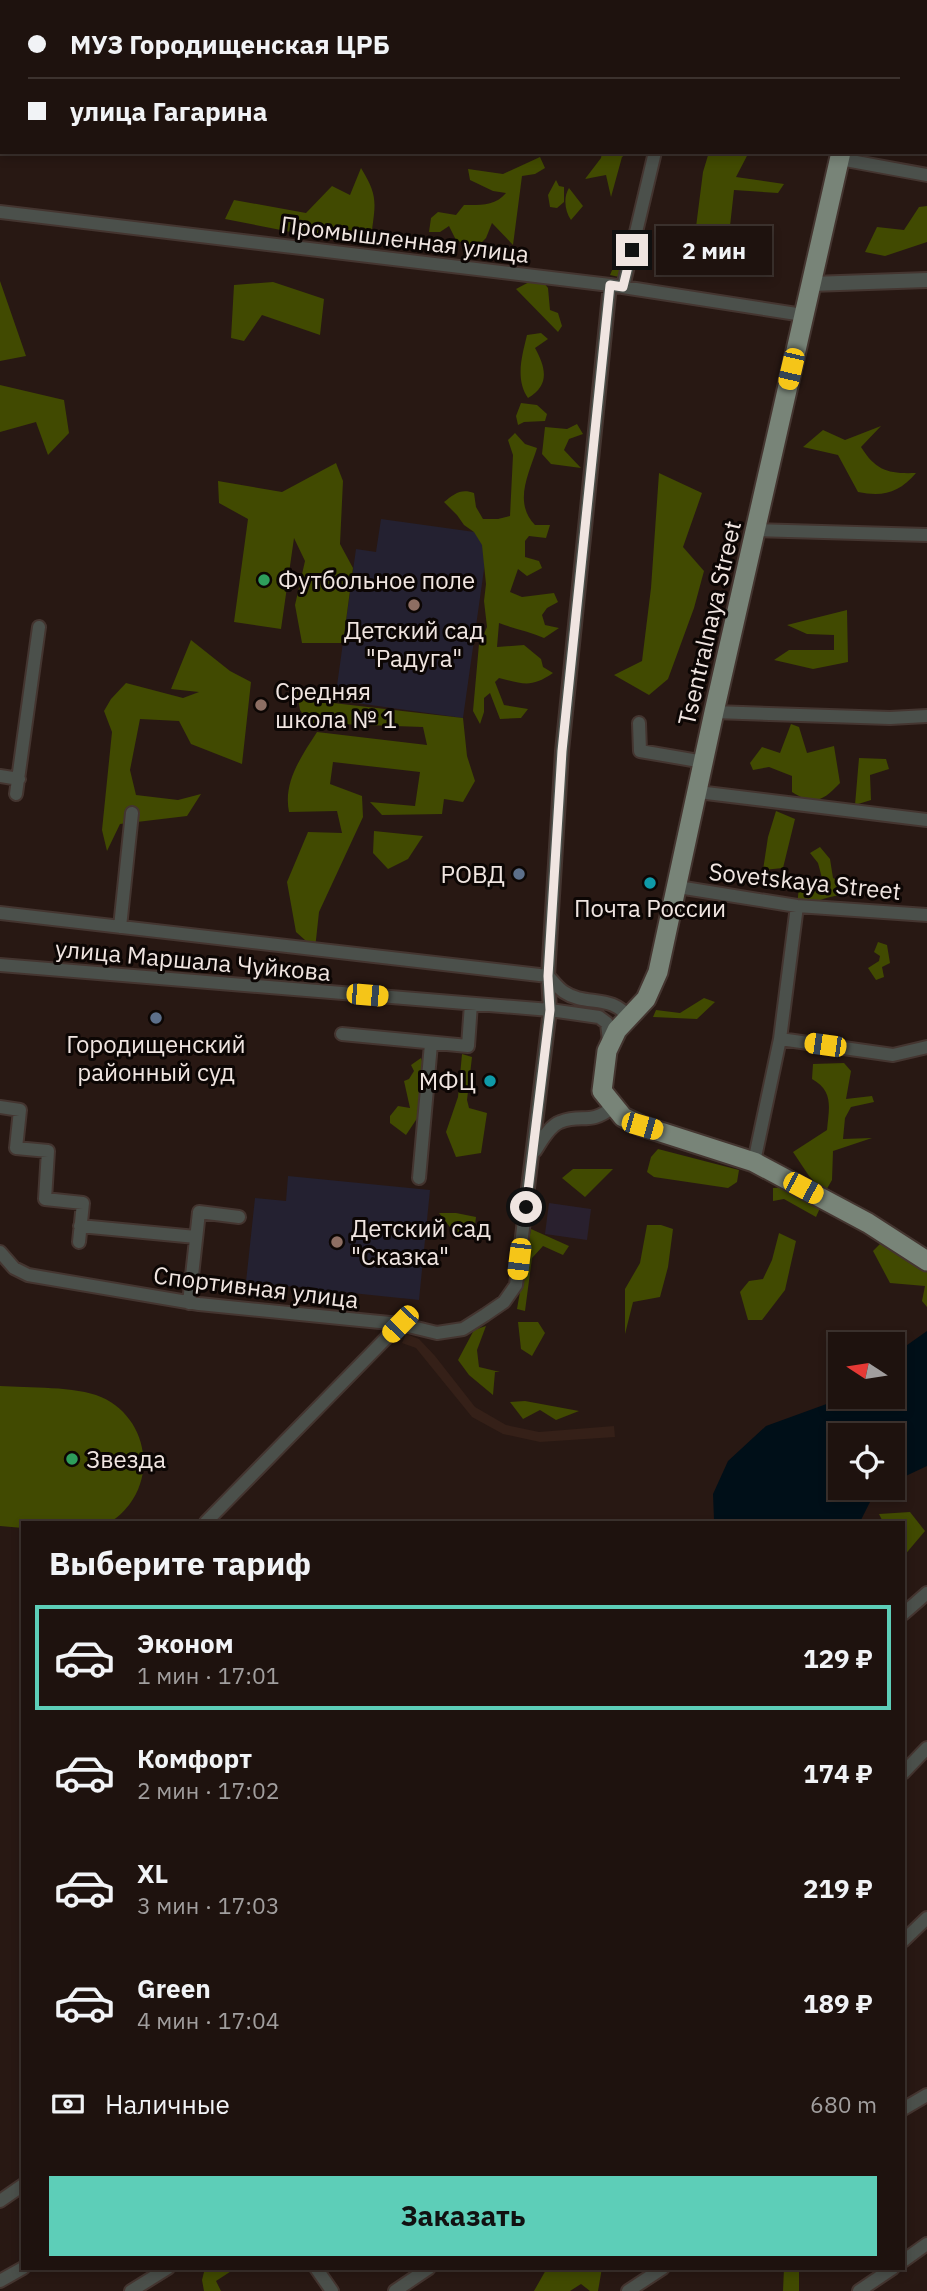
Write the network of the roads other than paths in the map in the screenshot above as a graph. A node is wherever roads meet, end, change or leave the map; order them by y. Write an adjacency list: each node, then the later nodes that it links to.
1 (654, 154): 7 (street, Спортивная улица)
2 (841, 155): 3 (street); 6 (main road, Tsentralnaya Street)
3 (927, 174)
4 (0, 212): 7 (street, Промышленная улица)
5 (927, 280): 6 (street)
6 (811, 284): 8 (main road, Tsentralnaya Street)
7 (616, 286): 8 (street, Промышленная улица); 28 (street, Спортивная улица)
8 (803, 315): 9 (main road, Tsentralnaya Street)
9 (755, 530): 10 (street); 12 (main road, Tsentralnaya Street)
10 (927, 535)
11 (39, 627): 17 (street)
12 (713, 712): 13 (street); 15 (main road, Tsentralnaya Street)
13 (927, 716)
14 (639, 723): 15 (street)
15 (704, 762): 18 (main road, Tsentralnaya Street)
16 (0, 776): 17 (street)
17 (19, 779): 19 (street)
18 (698, 792): 21 (street); 22 (main road, Tsentralnaya Street)
19 (16, 794)
20 (132, 813): 26 (street)
21 (927, 820)
22 (678, 887): 23 (street, Sovetskaya Street); 29 (main road, Tsentralnaya Street)
23 (797, 906): 25 (street, Sovetskaya Street); 36 (street)
24 (0, 913): 26 (street, улица Маршала Чуйкова)
25 (927, 915)
26 (120, 927): 28 (street, улица Маршала Чуйкова)
27 (0, 965): 31 (street, улица Маршала Чуйкова)
28 (548, 976): 30 (street); 32 (street, Спортивная улица)
29 (646, 999): 30 (street); 33 (main road, Tsentralnaya Street)
30 (612, 1003): 33 (street)
31 (471, 1004): 32 (street, улица Маршала Чуйкова); 37 (street)
32 (550, 1010): 34 (street, улица Маршала Чуйкова); 42 (street, Спортивная улица)
33 (630, 1018): 34 (street); 39 (main road, Tsentralnaya Street)
34 (607, 1023): 39 (street)
35 (342, 1034): 37 (street)
36 (780, 1039): 38 (street); 43 (street)
37 (431, 1044): 44 (street)
38 (927, 1047)
39 (607, 1051): 40 (main road, Tsentralnaya Street)
40 (613, 1105): 42 (street); 43 (main road)
41 (0, 1107): 46 (street)
42 (533, 1154): 52 (street, Спортивная улица)
43 (754, 1162): 50 (main road)
44 (419, 1178)
45 (239, 1217): 47 (street)
46 (80, 1226): 47 (street); 48 (street)
47 (196, 1237): 51 (street)
48 (79, 1242)
49 (0, 1252): 51 (street, Спортивная улица)
50 (927, 1261)
51 (189, 1303): 52 (street, Спортивная улица)
52 (400, 1324): 53 (street)
53 (207, 1521)
54 (927, 1593): 55 (street)
55 (905, 1612)
56 (927, 1748): 57 (street)
57 (905, 1771)
58 (927, 1918): 59 (street)
59 (905, 1939)
60 (927, 2095): 61 (street)
61 (905, 2108)
62 (21, 2187): 63 (street)
63 (0, 2200)
64 (927, 2244): 65 (street)
65 (905, 2260)
66 (21, 2269): 72 (street)
67 (165, 2270): 73 (street)
68 (317, 2270): 74 (street)
69 (426, 2270): 75 (street)
70 (660, 2270): 76 (street)
71 (890, 2270): 77 (street)
72 (0, 2281)
73 (131, 2291)
74 (332, 2291)
75 (395, 2291)
76 (628, 2291)
77 (859, 2291)

